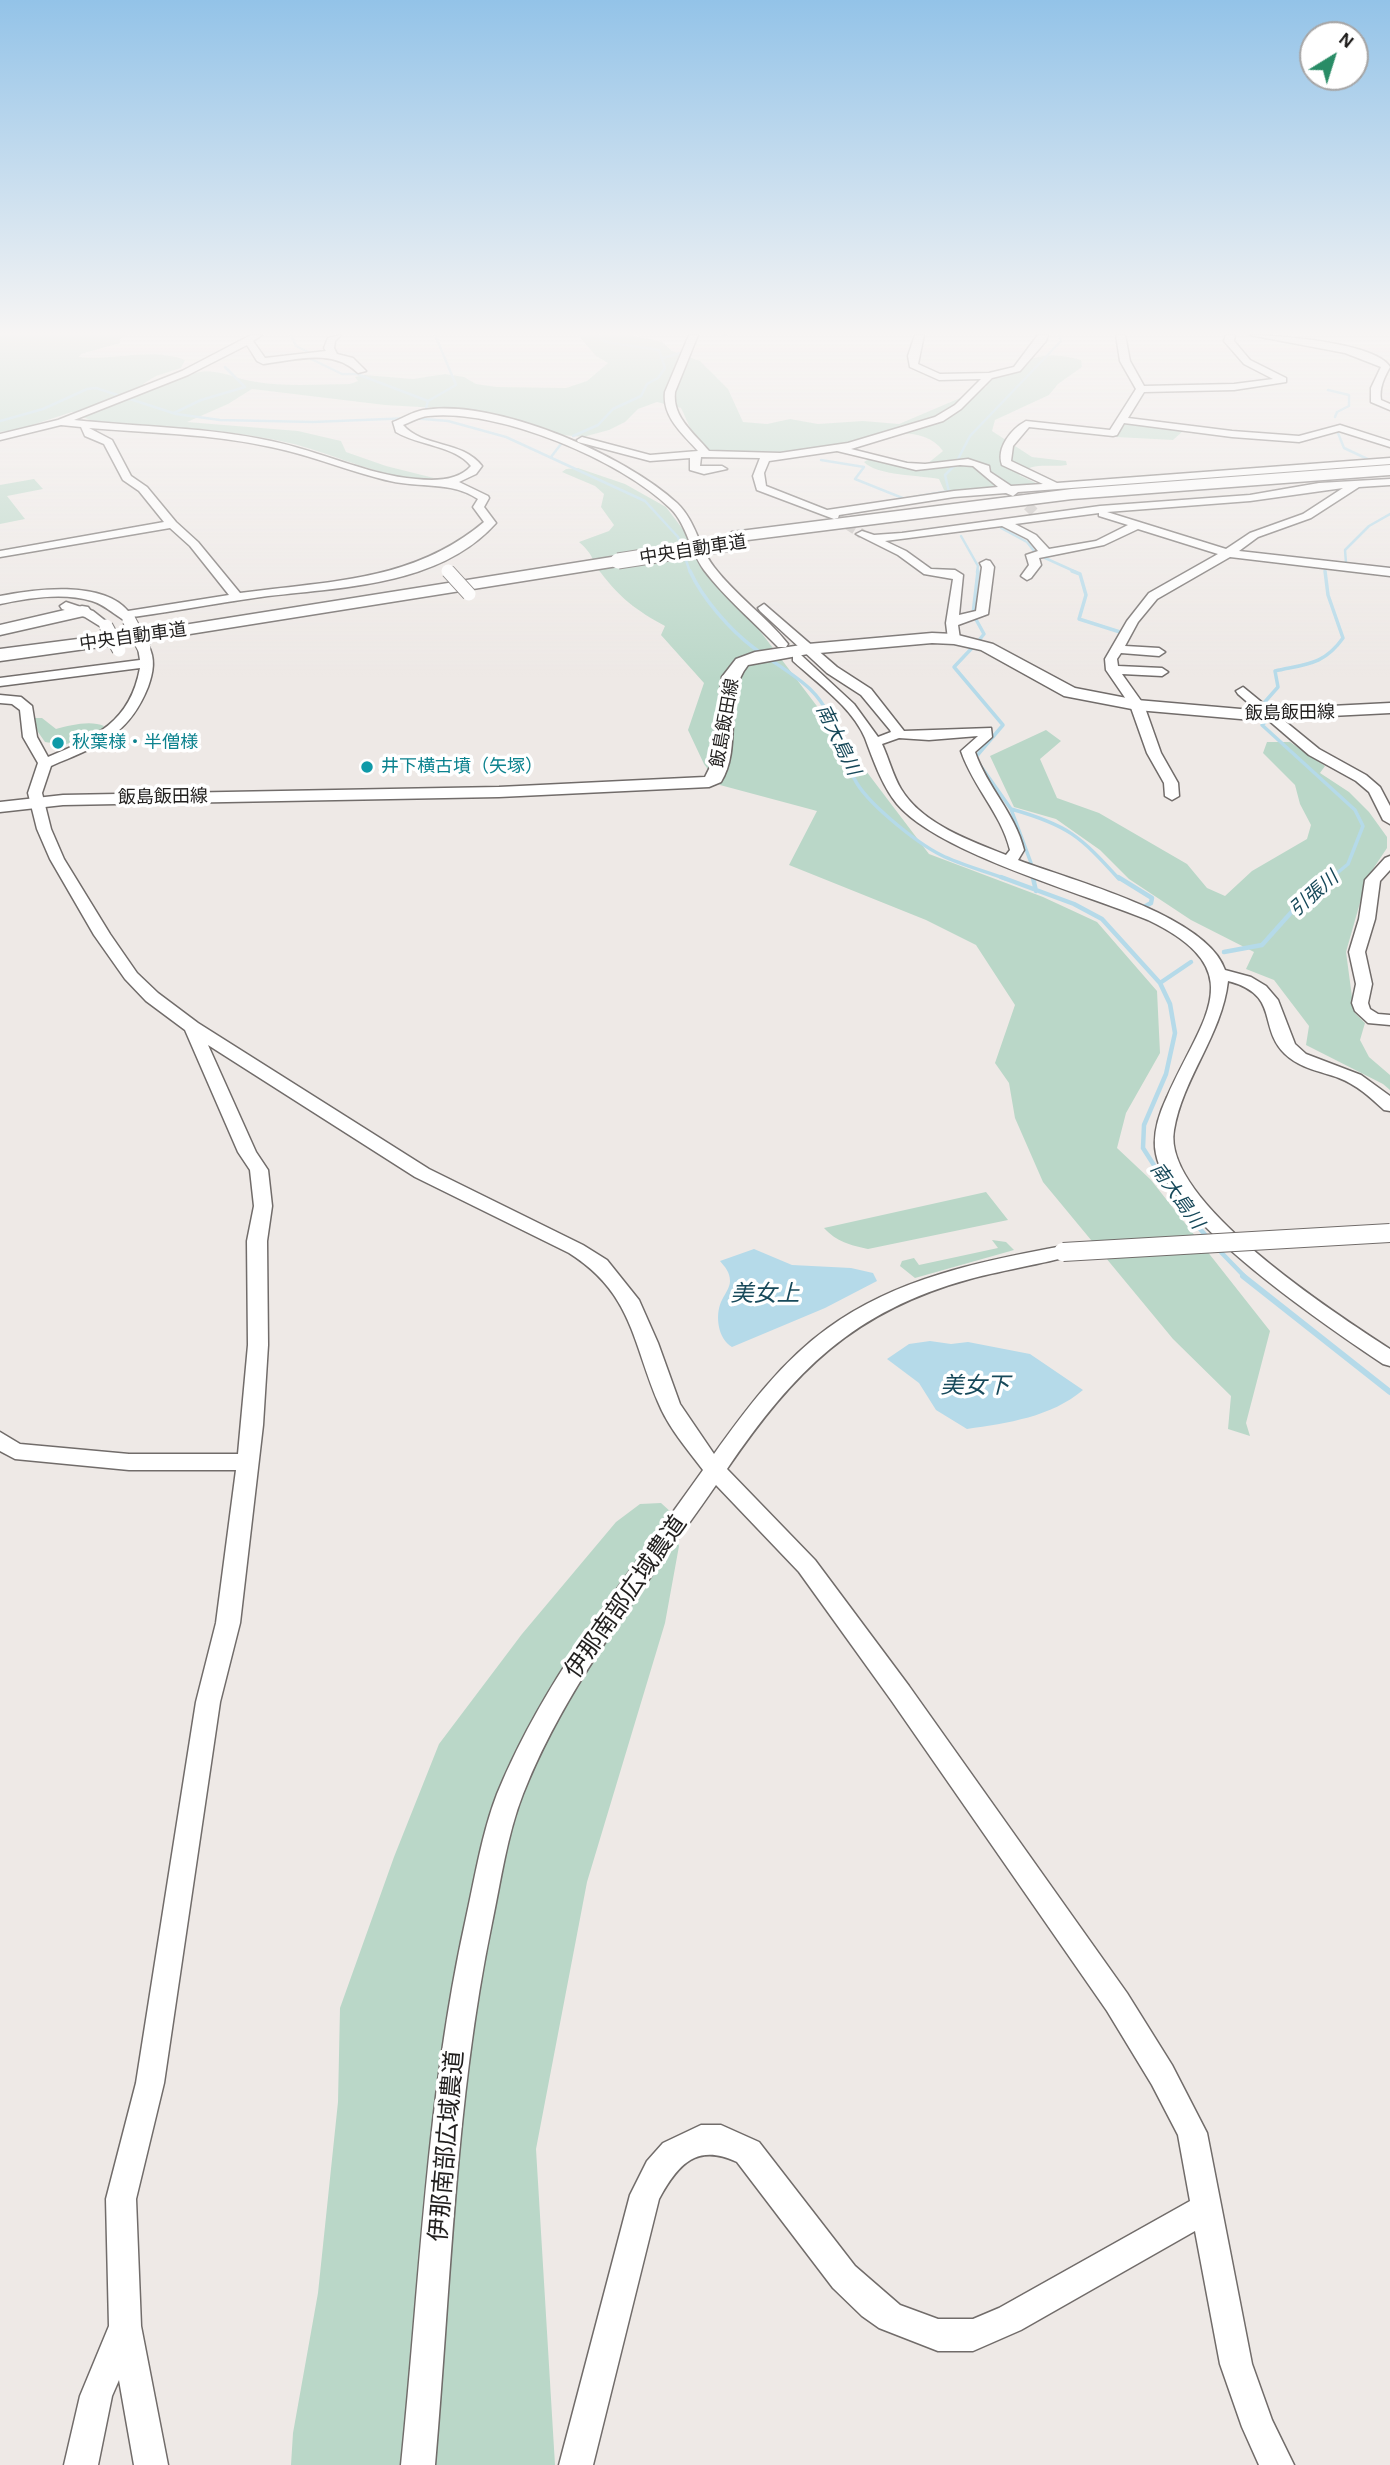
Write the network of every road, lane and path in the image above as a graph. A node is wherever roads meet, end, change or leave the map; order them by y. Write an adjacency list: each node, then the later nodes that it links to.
1 (112, 450): 26 (street)
2 (296, 450): 18 (street)
3 (451, 450): 18 (street)
4 (586, 450): 48 (street)
5 (617, 450): 10 (street)
6 (699, 450): 10 (street)
7 (819, 450): 11 (street)
8 (837, 450): 14 (street)
9 (1006, 450): 17 (street)
10 (701, 455): 11 (street); 15 (street)
11 (778, 455): 16 (street)
12 (1388, 465): 20 (street); 47 (highway, 中央自動車道, bridge)
13 (779, 468): 16 (street)
14 (985, 468): 17 (street); 23 (street)
15 (722, 469)
16 (756, 470): 23 (street)
17 (1024, 473): 20 (street); 22 (street)
18 (446, 481): 31 (street)
19 (1390, 482): 21 (street)
20 (1130, 483): 22 (street)
21 (1356, 484): 24 (street); 28 (street)
22 (1056, 485): 23 (street)
23 (1013, 492)
24 (1092, 511): 25 (street); 27 (street)
25 (1005, 523): 30 (street); 38 (street)
26 (173, 524): 29 (street); 37 (street)
27 (1138, 524): 28 (street); 30 (street)
28 (1228, 553): 33 (street); 49 (street)
29 (0, 554)
30 (1046, 554): 34 (street)
31 (438, 559): 36 (street, bridge); 37 (street)
32 (986, 563): 45 (street)
33 (1390, 572)
34 (1027, 576)
35 (733, 577): 51 (street)
36 (469, 594)
37 (237, 597): 43 (street)
38 (956, 597): 40 (street); 45 (street)
39 (0, 600): 43 (street)
40 (944, 605)
41 (82, 611): 42 (street); 44 (highway); 56 (street, bridge)
42 (0, 614)
43 (128, 618): 53 (street, bridge)
44 (0, 631)
45 (953, 631): 51 (main road, 飯島飯田線); 60 (main road, 飯島飯田線)
46 (0, 647): 47 (highway)
47 (32, 647): 52 (highway)
48 (779, 649): 51 (main road, 飯島飯田線); 67 (main road, 飯島飯田線)
49 (1118, 649): 50 (street); 54 (street)
50 (1159, 652)
51 (802, 654): 63 (street); 64 (street)
52 (0, 656)
53 (147, 663): 57 (street); 65 (street)
54 (1112, 670): 55 (street); 60 (street)
55 (1162, 672)
56 (0, 676)
57 (0, 682)
58 (1243, 691): 62 (street)
59 (0, 699): 65 (street)
60 (1137, 705): 62 (main road, 飯島飯田線); 66 (street)
61 (1390, 708): 62 (main road, 飯島飯田線)
62 (1269, 715): 69 (street)
63 (898, 734): 64 (street); 70 (street)
64 (873, 743): 70 (street)
65 (45, 764): 67 (street)
66 (1172, 796)
67 (35, 801): 68 (main road, 飯島飯田線); 74 (street)
68 (0, 807)
69 (1390, 820)
70 (1010, 860): 72 (street)
71 (1390, 862): 73 (street)
72 (1220, 974): 75 (street); 77 (street)
73 (1390, 1020)
74 (192, 1027): 79 (street); 80 (street)
75 (1390, 1106)
76 (1390, 1233): 80 (street, 伊那南部広域農道, bridge)
77 (1390, 1359)
78 (0, 1440): 79 (street)
79 (246, 1462): 82 (street)
80 (715, 1469): 81 (street); 85 (street, 伊那南部広域農道)
81 (1208, 2207): 86 (street); 87 (street)
82 (125, 2326): 83 (street); 84 (street)
83 (81, 2465)
84 (151, 2465)
85 (418, 2465)
86 (576, 2465)
87 (1277, 2465)

